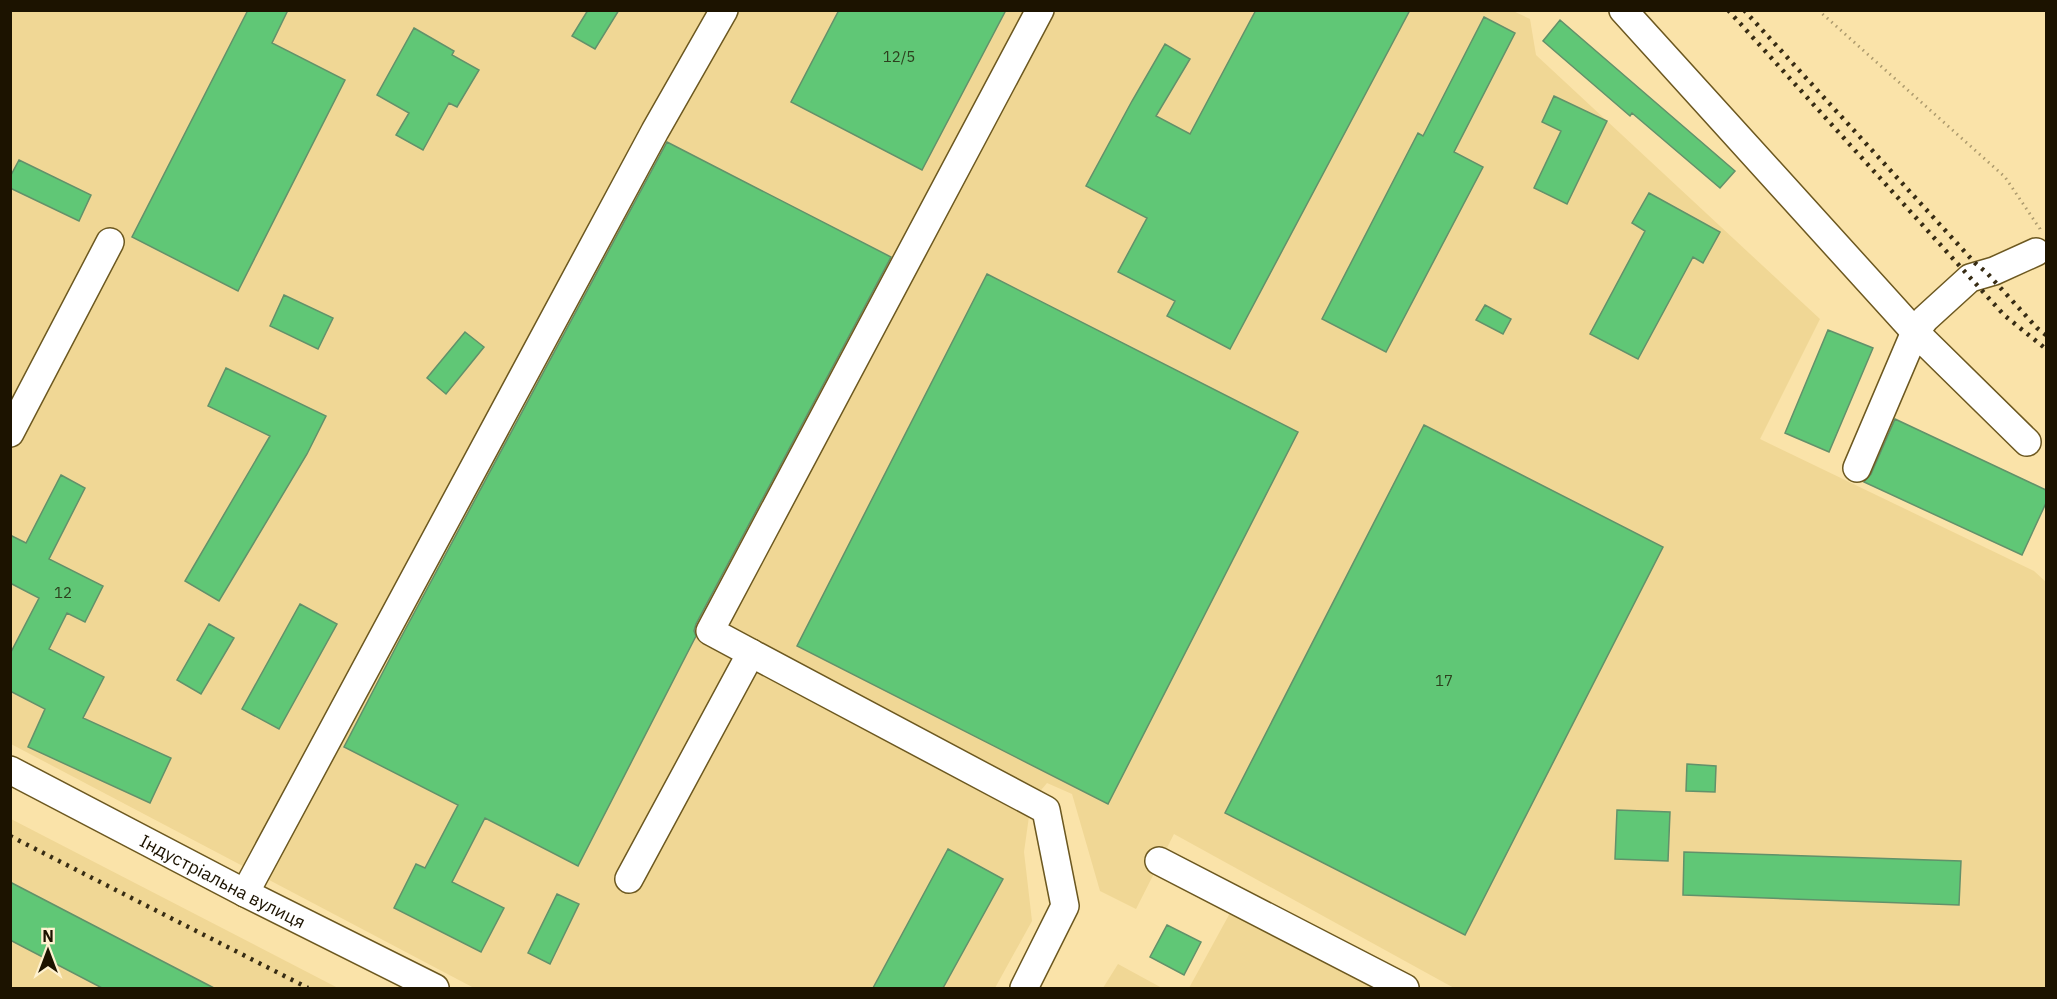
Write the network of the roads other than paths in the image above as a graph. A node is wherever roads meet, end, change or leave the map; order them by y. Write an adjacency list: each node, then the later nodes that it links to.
1 (724, 10): 14 (street)
2 (1040, 10): 10 (street)
3 (1623, 10): 6 (street)
4 (110, 242): 7 (street)
5 (2036, 252): 6 (street)
6 (1916, 332): 8 (street); 9 (street)
7 (10, 433)
8 (2027, 442)
9 (1857, 468)
10 (751, 653): 13 (street); 16 (street)
11 (10, 770): 14 (street, Індустріальна вулиця)
12 (1160, 861): 17 (street)
13 (629, 879)
14 (245, 893): 15 (street, Індустріальна вулиця)
15 (435, 988)
16 (1024, 988)
17 (1405, 988)

